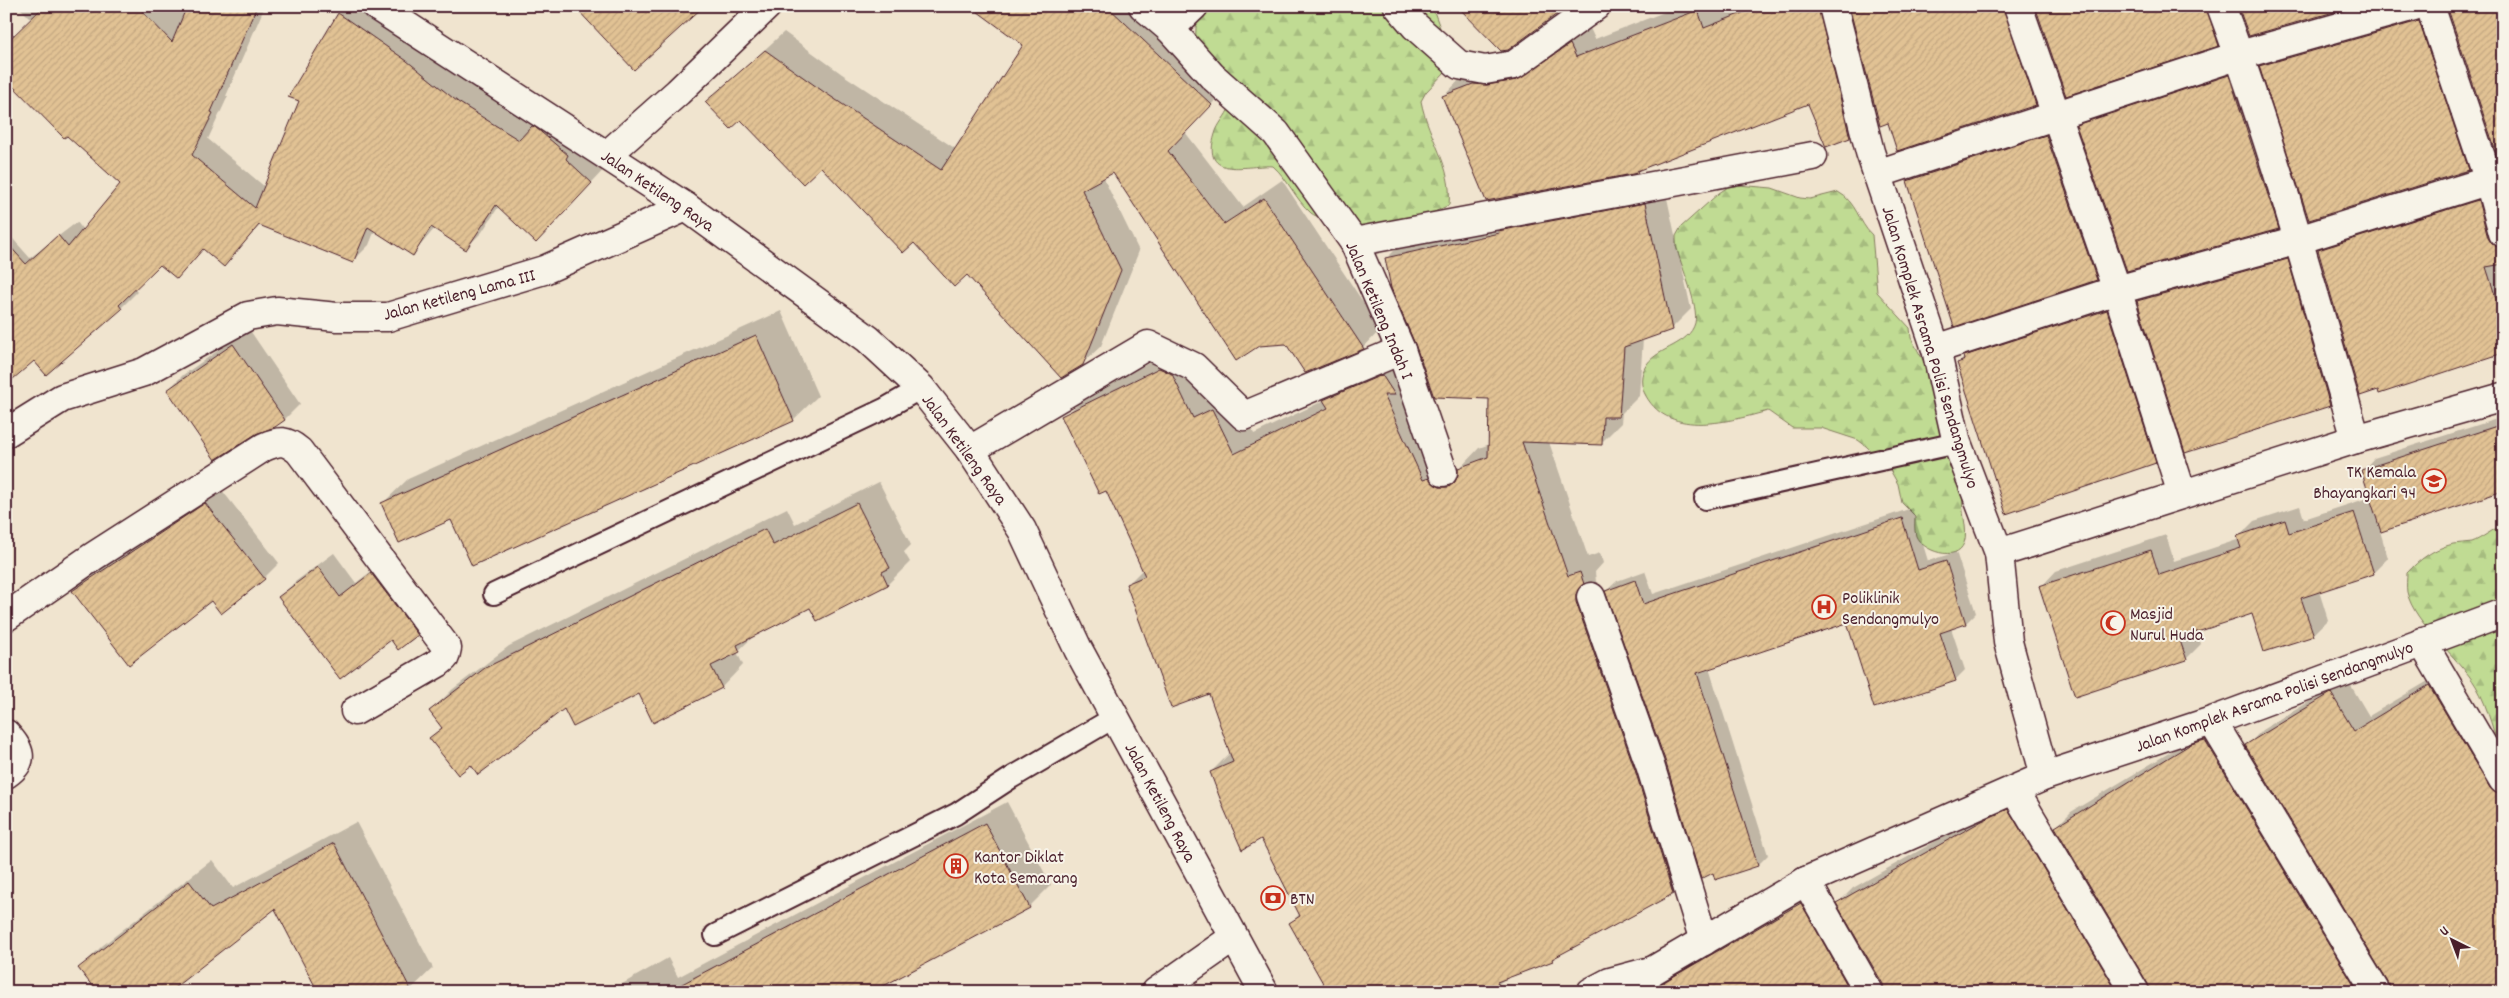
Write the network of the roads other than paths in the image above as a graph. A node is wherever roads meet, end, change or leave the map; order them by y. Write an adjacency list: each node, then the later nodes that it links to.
1 (376, 6): 15 (street, Jalan Ketileng Raya)
2 (766, 6): 15 (street)
3 (1143, 6): 12 (street, Jalan Ketileng Indah I)
4 (1194, 6): 12 (street)
5 (1398, 6): 6 (street)
6 (1596, 6)
7 (1833, 6): 17 (street, Jalan Komplek Asrama Polisi Sendangmulyo)
8 (2018, 6): 14 (street)
9 (2221, 6): 13 (street)
10 (2414, 6): 13 (street)
11 (2430, 6): 18 (street)
12 (1170, 29): 22 (street, Jalan Ketileng Indah I)
13 (2240, 55): 14 (street); 21 (street)
14 (2056, 117): 17 (street); 23 (street)
15 (607, 155): 19 (street, Jalan Ketileng Raya)
16 (1813, 156): 22 (street)
17 (1877, 174): 24 (street, Jalan Komplek Asrama Polisi Sendangmulyo)
18 (2496, 178): 20 (street); 21 (street)
19 (686, 207): 26 (street, Jalan Ketileng Raya); 28 (street, Jalan Ketileng Lama III)
20 (2503, 233)
21 (2298, 240): 23 (street); 29 (street)
22 (1354, 242): 25 (street, Jalan Ketileng Indah I)
23 (2117, 290): 24 (street); 33 (street)
24 (1936, 349): 30 (street, Jalan Komplek Asrama Polisi Sendangmulyo)
25 (1401, 350): 31 (street); 32 (street, Jalan Ketileng Indah I)
26 (921, 388): 31 (street, Jalan Ketileng Raya); 36 (lane)
27 (2503, 397): 29 (street)
28 (6, 433)
29 (2356, 439): 33 (street)
30 (1957, 442): 34 (lane); 35 (street, Jalan Komplek Asrama Polisi Sendangmulyo)
31 (970, 450): 42 (street, Jalan Ketileng Raya)
32 (1444, 472)
33 (2182, 494): 35 (street)
34 (1705, 499)
35 (1999, 553): 46 (street, Jalan Komplek Asrama Polisi Sendangmulyo)
36 (494, 594)
37 (1592, 597): 52 (street)
38 (2503, 613): 40 (street, Jalan Komplek Asrama Polisi Sendangmulyo)
39 (6, 617): 41 (street)
40 (2422, 642): 43 (street, Jalan Komplek Asrama Polisi Sendangmulyo); 47 (street)
41 (355, 711)
42 (1115, 717): 50 (lane); 51 (street, Jalan Ketileng Raya)
43 (2212, 721): 46 (street, Jalan Komplek Asrama Polisi Sendangmulyo); 58 (street)
44 (6, 734): 45 (street)
45 (6, 774)
46 (2045, 776): 48 (street, Jalan Komplek Asrama Polisi Sendangmulyo)
47 (2503, 780)
48 (2015, 791): 49 (street, Jalan Komplek Asrama Polisi Sendangmulyo); 57 (street)
49 (1806, 882): 52 (street, Jalan Komplek Asrama Polisi Sendangmulyo); 56 (street)
50 (715, 935)
51 (1233, 938): 54 (street); 55 (street, Jalan Ketileng Raya)
52 (1704, 941): 53 (street, Jalan Komplek Asrama Polisi Sendangmulyo)
53 (1612, 989)
54 (1156, 992)
55 (1264, 992)
56 (1870, 992)
57 (2135, 992)
58 (2376, 992)

